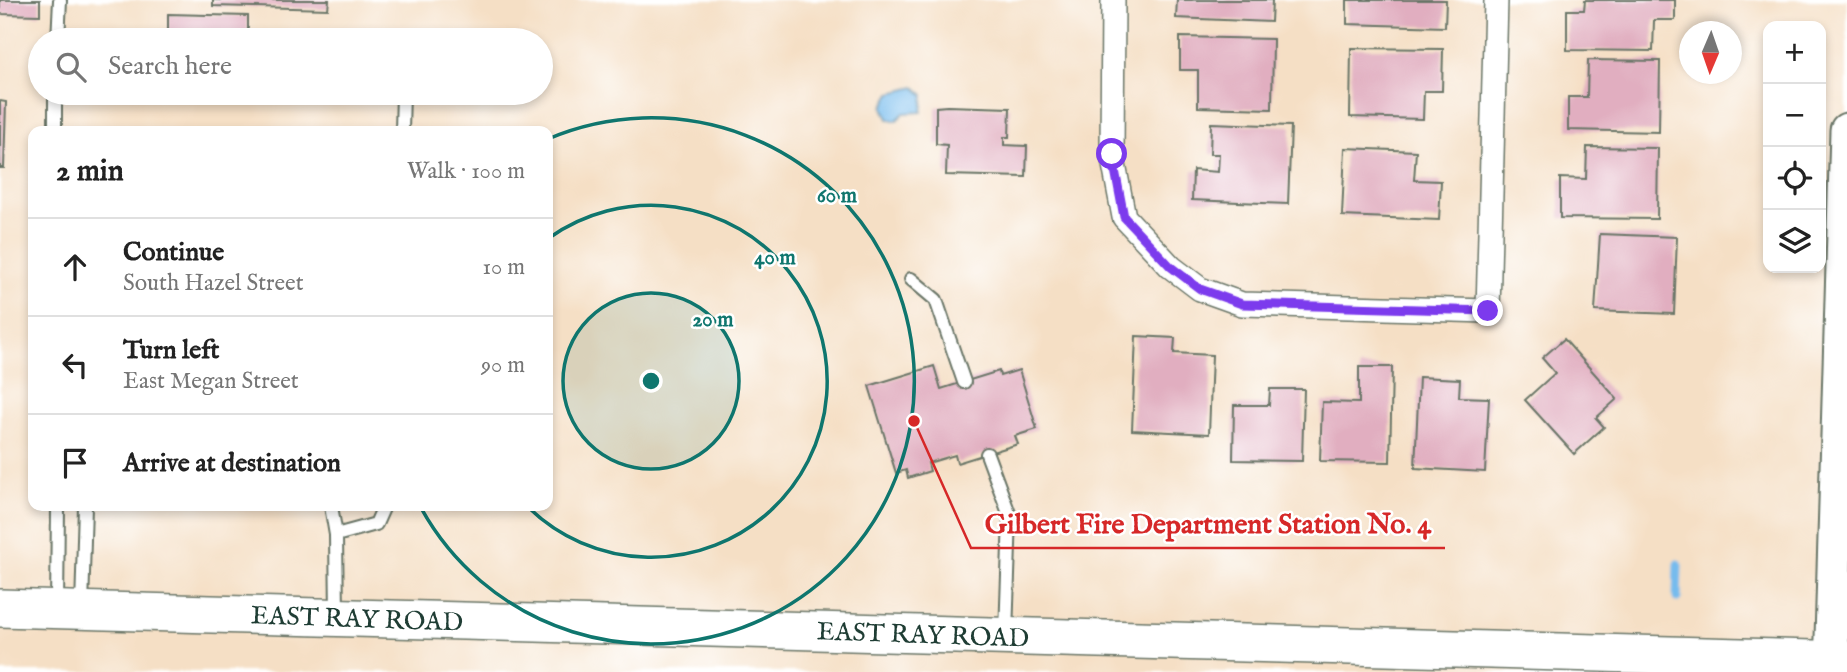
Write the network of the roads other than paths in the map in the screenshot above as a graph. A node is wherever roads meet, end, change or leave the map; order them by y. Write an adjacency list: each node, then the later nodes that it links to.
1 (60, 0): 4 (lane)
2 (1113, 0): 3 (street)
3 (1496, 0)
4 (59, 28)
5 (55, 105): 7 (lane)
6 (403, 105): 8 (lane)
7 (55, 126)
8 (402, 126)
9 (1847, 130): 22 (main road)
10 (911, 279): 11 (lane)
11 (964, 382)
12 (987, 454): 21 (lane)
13 (59, 511): 19 (lane)
14 (84, 511): 19 (lane)
15 (332, 511): 17 (lane)
16 (382, 511): 17 (lane)
17 (336, 535): 20 (lane)
18 (0, 607): 19 (main road, EAST RAY ROAD)
19 (70, 610): 20 (main road, EAST RAY ROAD)
20 (337, 618): 21 (main road, EAST RAY ROAD)
21 (1006, 637): 22 (main road, EAST RAY ROAD)
22 (1837, 664)

